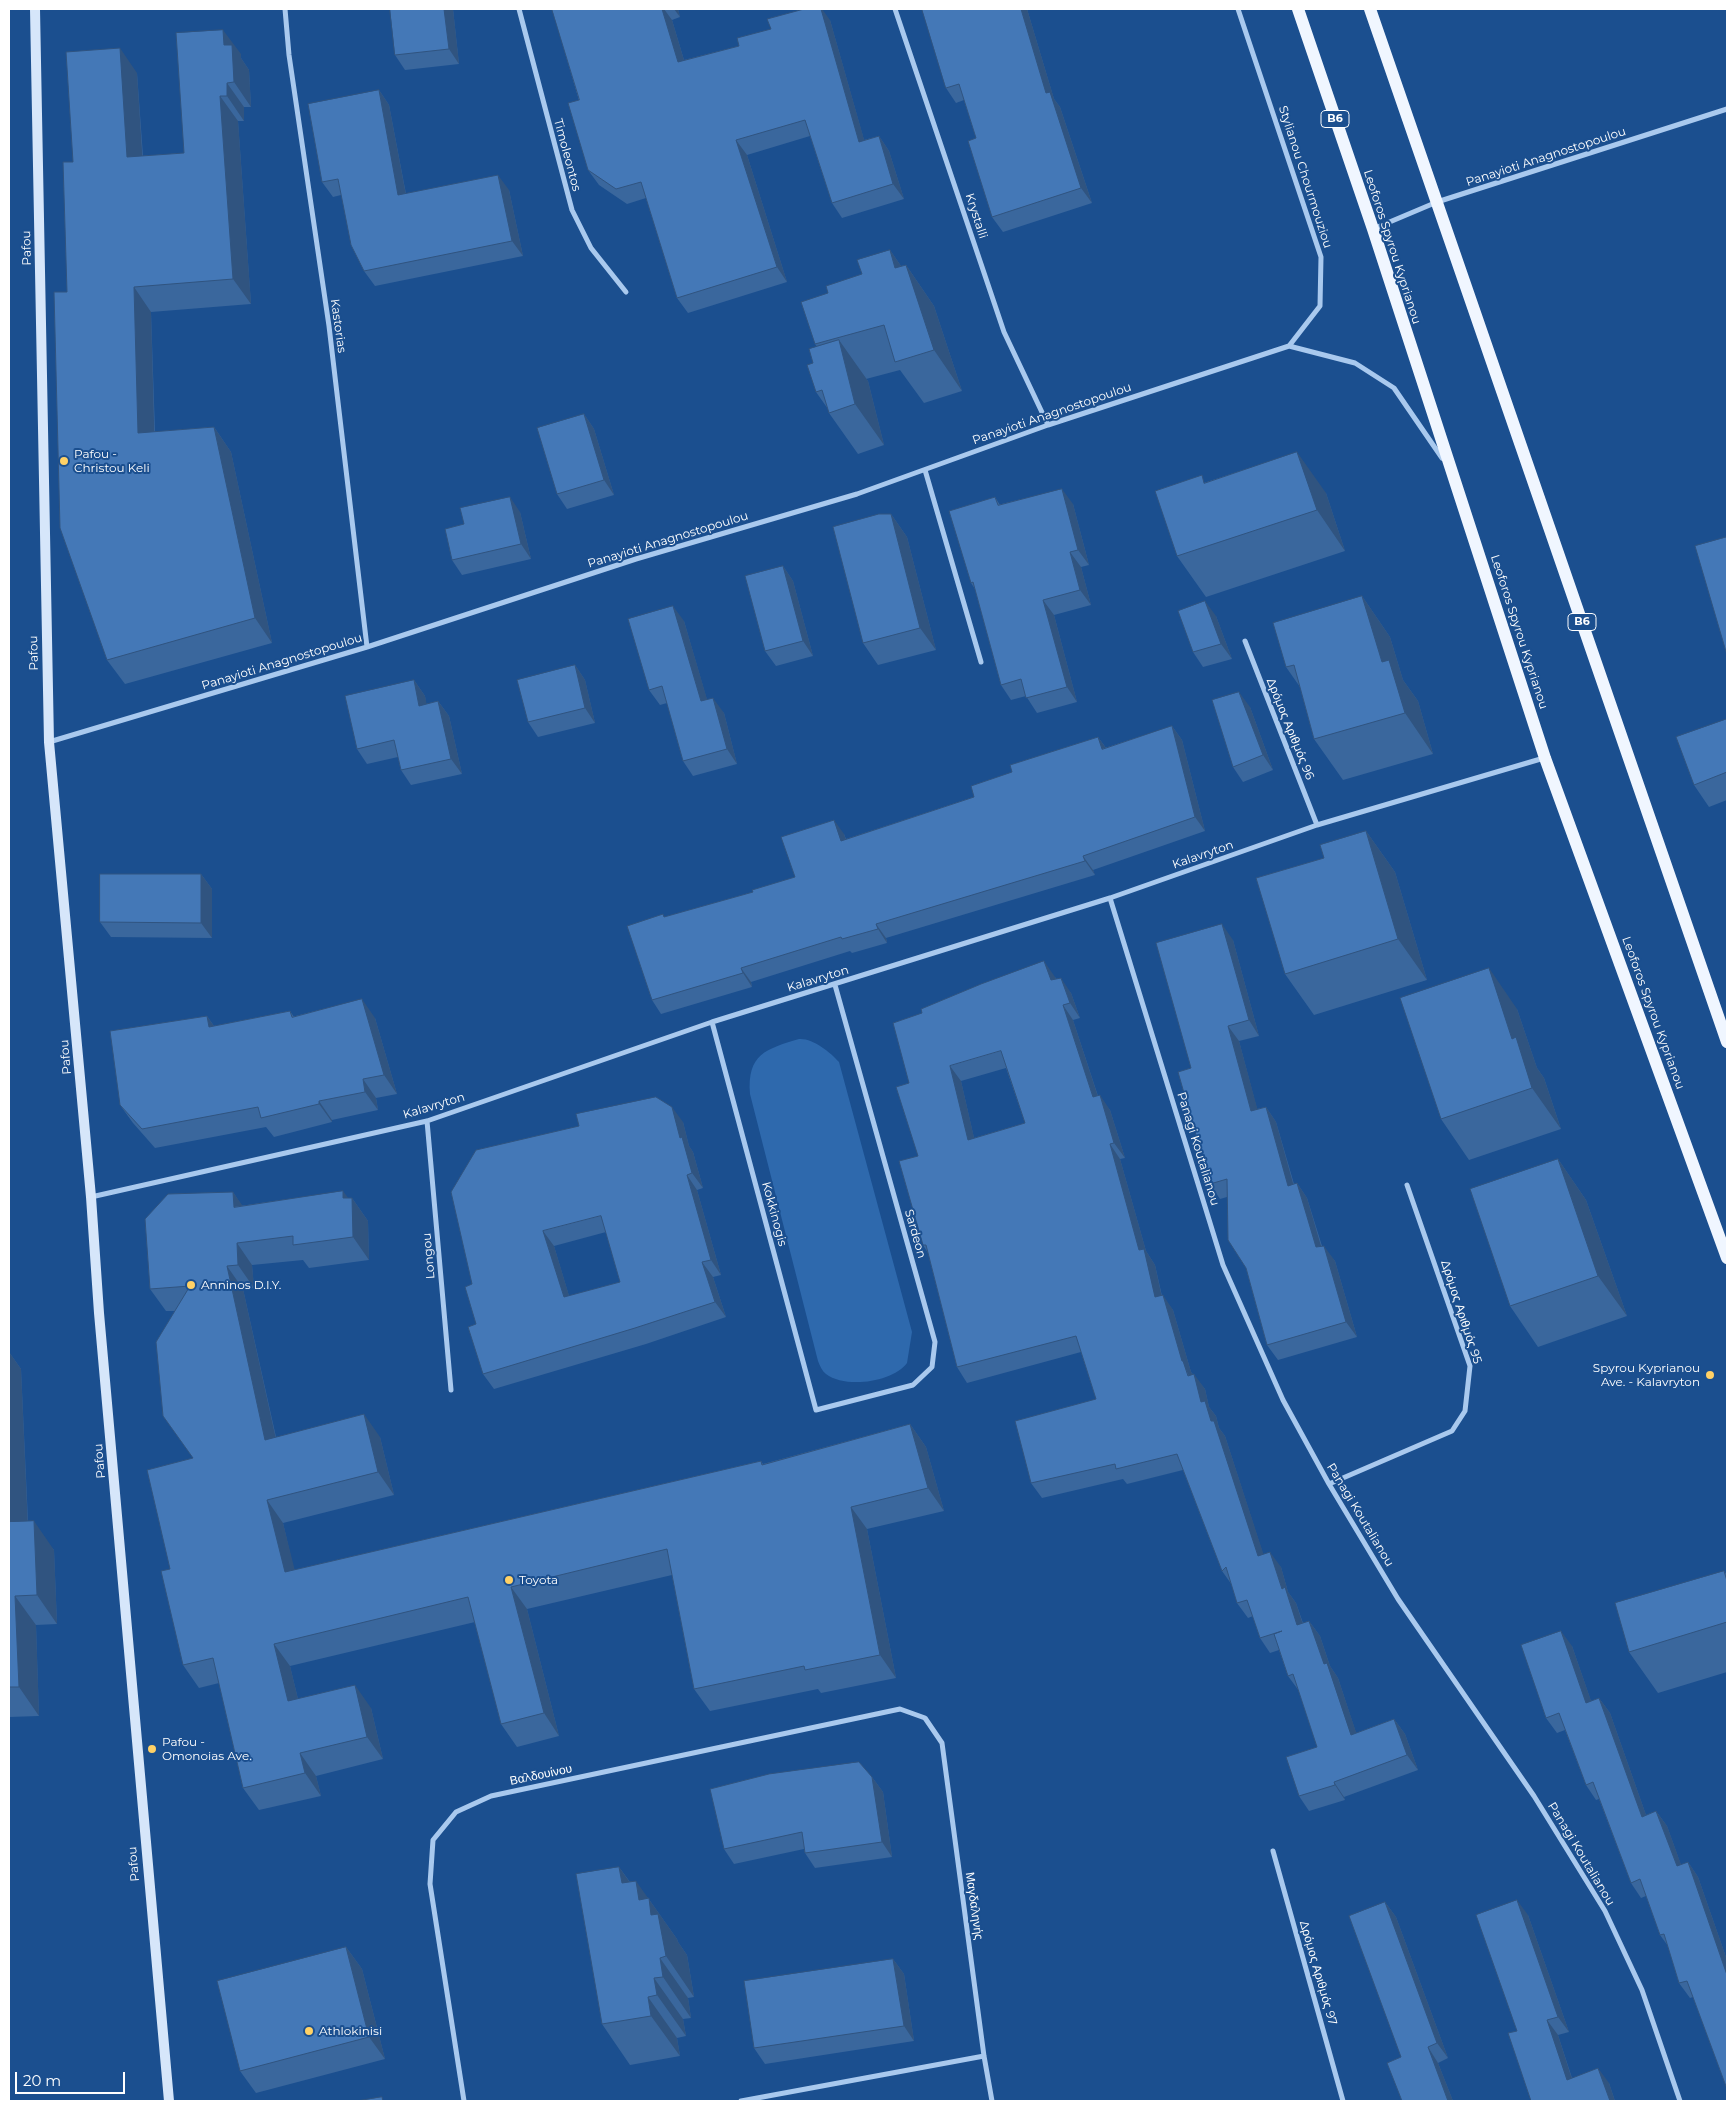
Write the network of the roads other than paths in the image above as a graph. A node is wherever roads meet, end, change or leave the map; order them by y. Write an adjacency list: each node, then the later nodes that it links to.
1 (35, 9): 19 (main road, Pafou)
2 (285, 9): 17 (street, Kastorias)
3 (519, 9): 11 (street, Timoleontos)
4 (895, 9): 13 (street, Krystalli)
5 (1238, 9): 12 (street, Stylianou Chourmouziou)
6 (1298, 9): 10 (main road, Leoforos Spyrou Kyprianou / B6)
7 (1370, 9): 9 (main road, B6)
8 (1727, 110): 9 (street, Panayioti Anagnostopoulou)
9 (1437, 202): 10 (street, Panayioti Anagnostopoulou); 25 (main road, B6)
10 (1373, 230): 15 (main road, Leoforos Spyrou Kyprianou / B6)
11 (626, 292)
12 (1289, 346): 13 (street, Panayioti Anagnostopoulou); 15 (street)
13 (1048, 425): 14 (street, Panayioti Anagnostopoulou)
14 (925, 470): 17 (street, Panayioti Anagnostopoulou); 18 (street)
15 (1453, 473): 20 (main road, Leoforos Spyrou Kyprianou / B6)
16 (1244, 641): 21 (street, Δρόμος Αριθμός 96)
17 (367, 647): 19 (street, Panayioti Anagnostopoulou)
18 (981, 662)
19 (49, 742): 28 (main road, Pafou)
20 (1545, 758): 21 (street, Kalavryton); 29 (main road, Leoforos Spyrou Kyprianou / B6)
21 (1317, 825): 22 (street, Kalavryton)
22 (1110, 898): 23 (street, Kalavryton); 32 (street, Panagi Koutalianou)
23 (836, 985): 24 (street, Kalavryton); 31 (street, Sardeon)
24 (712, 1022): 26 (street, Kalavryton); 31 (street, Kokkinogis)
25 (1727, 1042)
26 (427, 1121): 28 (street, Kalavryton); 30 (street, Longou)
27 (1407, 1185): 32 (street, Δρόμος Αριθμός 95)
28 (91, 1198): 36 (main road, Pafou)
29 (1727, 1258)
30 (451, 1390)
31 (816, 1410)
32 (1329, 1484): 41 (street, Panagi Koutalianou)
33 (925, 1718): 35 (street, Μαγδαληνής); 37 (street, Βαλδουίνου)
34 (1273, 1851): 40 (street, Δρόμος Αριθμός 97)
35 (984, 2056): 38 (street); 39 (street, Μαγδαληνής)
36 (169, 2101)
37 (464, 2101)
38 (741, 2101)
39 (992, 2101)
40 (1343, 2101)
41 (1680, 2101)

